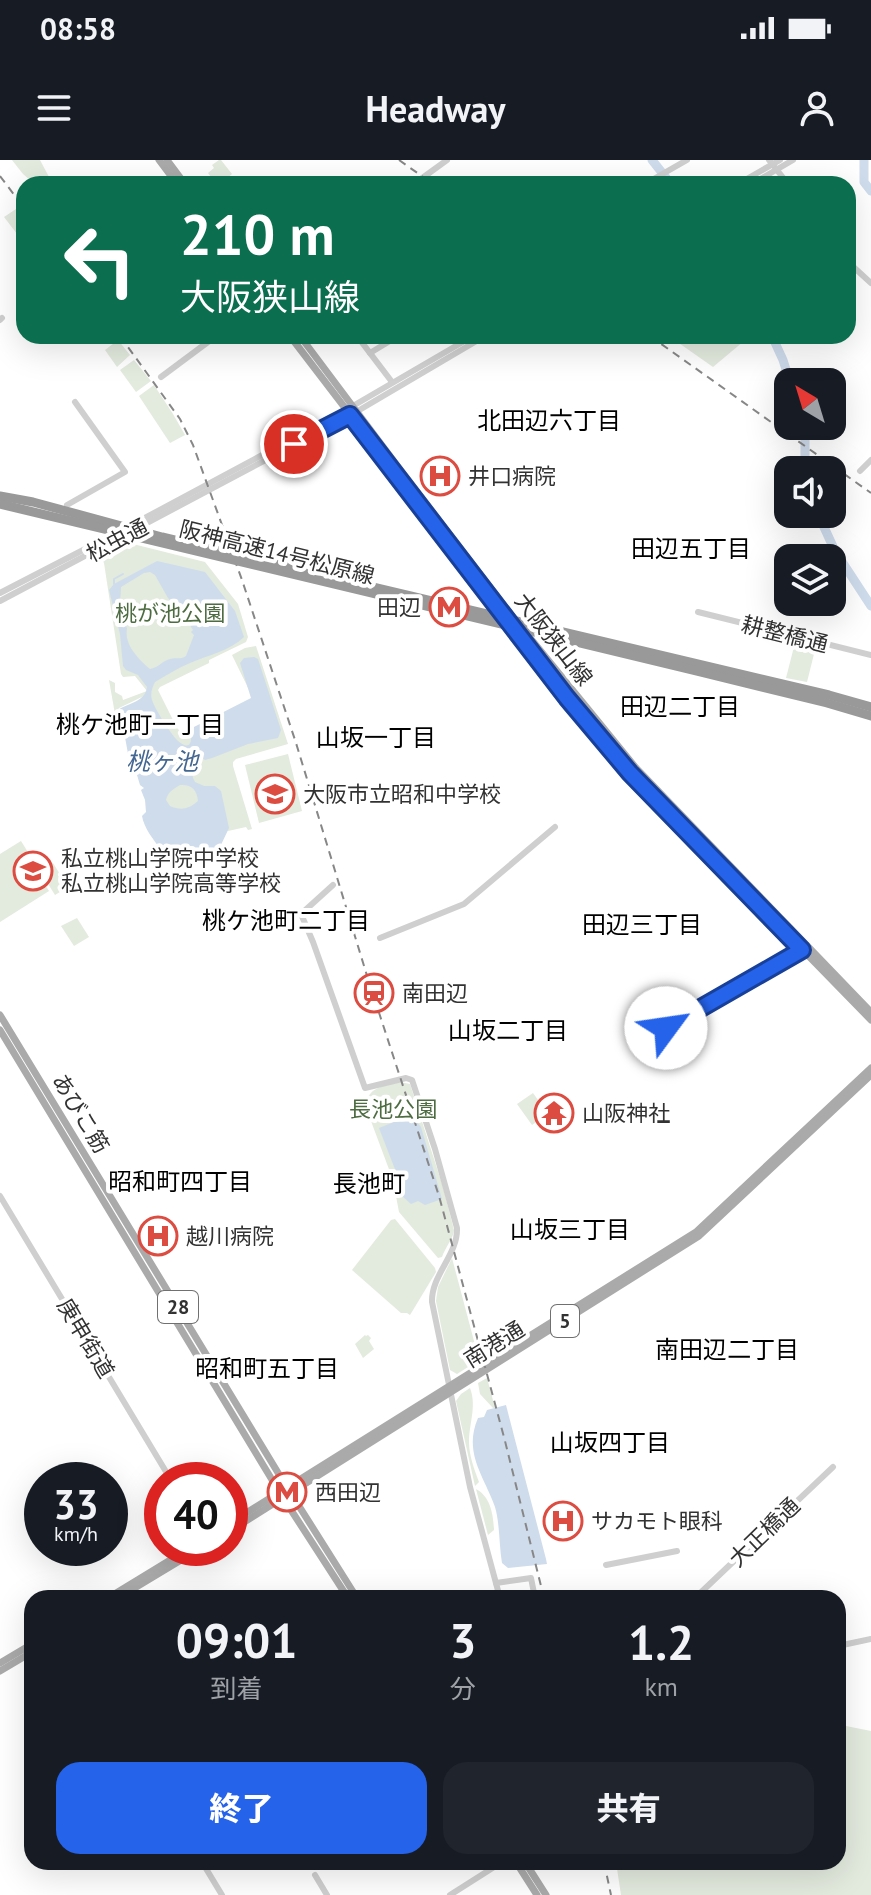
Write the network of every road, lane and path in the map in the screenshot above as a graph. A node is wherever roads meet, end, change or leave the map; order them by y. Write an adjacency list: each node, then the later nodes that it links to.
1 (447, 160): 5 (street)
2 (687, 160): 6 (street)
3 (793, 160): 4 (street)
4 (775, 163): 7 (street)
5 (425, 176)
6 (659, 176)
7 (752, 176)
8 (856, 269): 9 (street)
9 (871, 283)
10 (205, 344): 18 (street)
11 (297, 344): 21 (main road, 大阪狭山線)
12 (305, 344): 21 (main road, 大阪狭山線)
13 (363, 344): 17 (street)
14 (385, 344): 17 (street)
15 (459, 344): 19 (street, 松虫通)
16 (471, 344): 21 (street, 松虫通)
17 (370, 353): 19 (street)
18 (161, 377)
19 (392, 382): 21 (street, 松虫通)
20 (75, 402): 26 (street)
21 (351, 411): 27 (street, 松虫通); 28 (street, 松虫通); 36 (main road, 大阪狭山線)
22 (871, 460): 23 (street)
23 (860, 471)
24 (0, 493): 31 (highway, 阪神高速14号松原線, bridge)
25 (0, 504): 32 (highway, 阪神高速14号松原線, bridge)
26 (67, 505)
27 (0, 593)
28 (0, 601)
29 (698, 612): 30 (street, 耕整橋通)
30 (871, 655)
31 (871, 707)
32 (871, 716)
33 (555, 827): 35 (street)
34 (333, 885): 45 (street)
35 (380, 938)
36 (806, 949): 37 (main road, 大阪狭山線); 39 (main road, 大阪狭山線); 40 (street)
37 (871, 1012)
38 (0, 1015): 48 (main road, あびこ筋 / 28)
39 (871, 1020)
40 (666, 1028)
41 (0, 1030): 48 (main road, あびこ筋 / 28)
42 (871, 1068): 45 (main road, 南港通 / 5)
43 (871, 1075): 45 (main road, 南港通 / 5)
44 (0, 1196): 46 (street, 庚申街道)
45 (450, 1390): 48 (main road, 南港通 / 5); 55 (street)
46 (160, 1462)
47 (833, 1467): 62 (street, 大正橋通)
48 (285, 1493): 49 (main road, 南港通 / 5); 50 (main road, 南港通 / 5); 58 (main road, あびこ筋 / 28); 59 (main road, あびこ筋 / 28)
49 (248, 1513)
50 (248, 1519)
51 (677, 1551): 52 (street)
52 (606, 1565)
53 (160, 1566): 56 (main road)
54 (171, 1566): 57 (main road)
55 (496, 1583): 60 (street); 61 (street)
56 (121, 1590)
57 (131, 1590)
58 (343, 1590)
59 (352, 1590)
60 (498, 1590)
61 (533, 1590)
62 (703, 1590)
63 (871, 1639): 64 (street)
64 (846, 1644)
65 (24, 1649): 67 (main road)
66 (24, 1657): 68 (main road)
67 (0, 1663)
68 (0, 1671)
69 (207, 1870): 74 (street)
70 (489, 1870): 76 (street)
71 (521, 1870): 77 (main road)
72 (530, 1870): 78 (main road)
73 (315, 1875): 75 (street)
74 (222, 1895)
75 (327, 1895)
76 (450, 1895)
77 (537, 1895)
78 (546, 1895)

